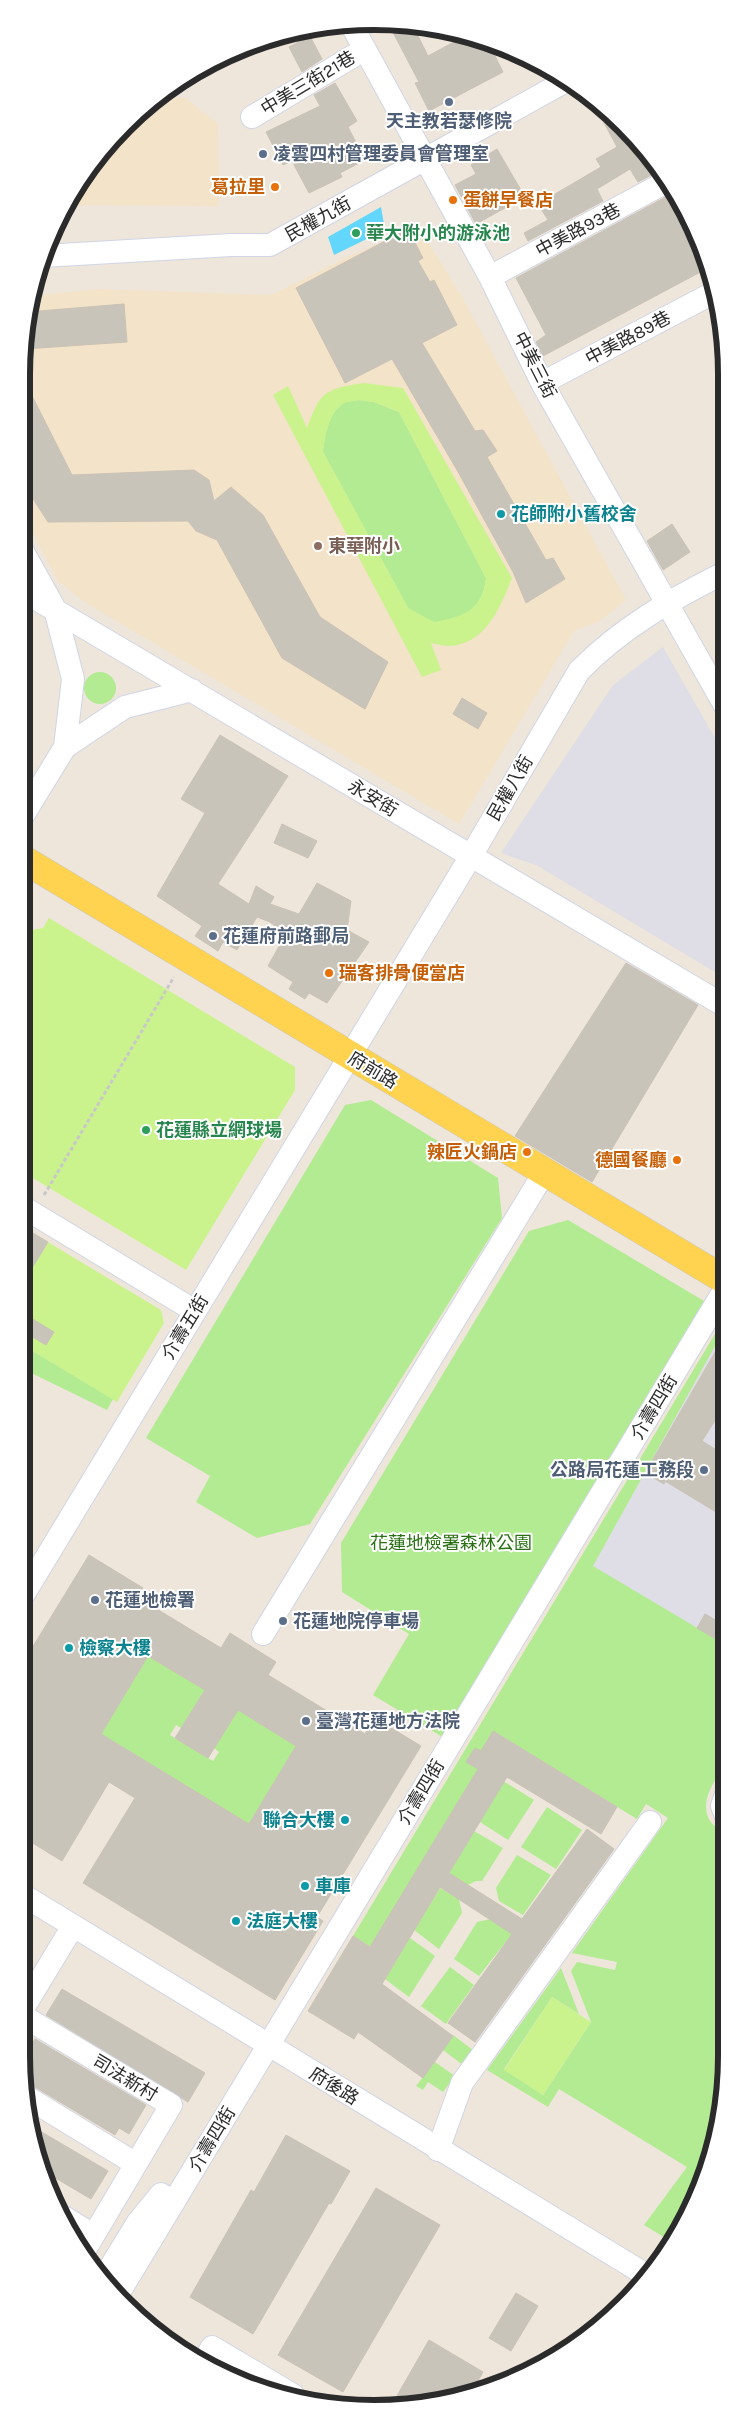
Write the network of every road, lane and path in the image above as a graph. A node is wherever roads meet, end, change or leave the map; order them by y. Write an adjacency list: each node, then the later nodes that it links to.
1 (355, 31): 2 (street, 中美三街)
2 (365, 49): 4 (street, 中美三街21巷); 5 (street, 中美三街)
3 (560, 85): 5 (street, 民權九街)
4 (252, 117)
5 (425, 159): 7 (street, 民權九街); 8 (street, 中美三街)
6 (661, 185): 8 (street, 中美路93巷)
7 (51, 256)
8 (490, 277): 10 (street, 中美三街)
9 (708, 295): 10 (street, 中美路89巷)
10 (542, 383): 14 (street, 中美三街)
11 (30, 565): 15 (street)
12 (718, 576): 14 (street, 民權八街)
13 (30, 595): 15 (street, 永安街)
14 (668, 601): 17 (street, 中美三街); 20 (street, 民權八街)
15 (54, 609): 16 (street, 永安街); 18 (street)
16 (192, 690): 18 (street); 20 (street, 永安街)
17 (718, 693)
18 (65, 746): 19 (street)
19 (30, 804)
20 (471, 856): 23 (street, 永安街); 24 (street, 民權八街)
21 (30, 863): 22 (main road, 府前路)
22 (186, 957): 24 (main road, 府前路); 26 (path)
23 (718, 1002)
24 (349, 1055): 25 (main road, 府前路); 30 (street, 介壽五街)
25 (544, 1173): 28 (main road, 府前路); 32 (street)
26 (30, 1204)
27 (30, 1211): 30 (street)
28 (718, 1276)
29 (718, 1301): 38 (street, 介壽四街)
30 (195, 1311): 31 (street, 介壽五街)
31 (30, 1584)
32 (263, 1634)
33 (650, 1822): 40 (street)
34 (30, 1900): 35 (street, 府後路)
35 (73, 1926): 36 (street, 司法新村); 38 (street, 府後路)
36 (30, 1998)
37 (30, 2019): 41 (street, 司法新村)
38 (268, 2045): 40 (street, 府後路); 42 (street, 介壽四街)
39 (33, 2101): 41 (street)
40 (438, 2150): 45 (street, 府後路)
41 (136, 2164): 44 (street, 司法新村)
42 (174, 2202): 46 (street); 47 (street, 介壽四街)
43 (78, 2231): 44 (street, 司法新村)
44 (89, 2242)
45 (641, 2272)
46 (107, 2273)
47 (121, 2289)
48 (207, 2357): 49 (street)
49 (279, 2386)

